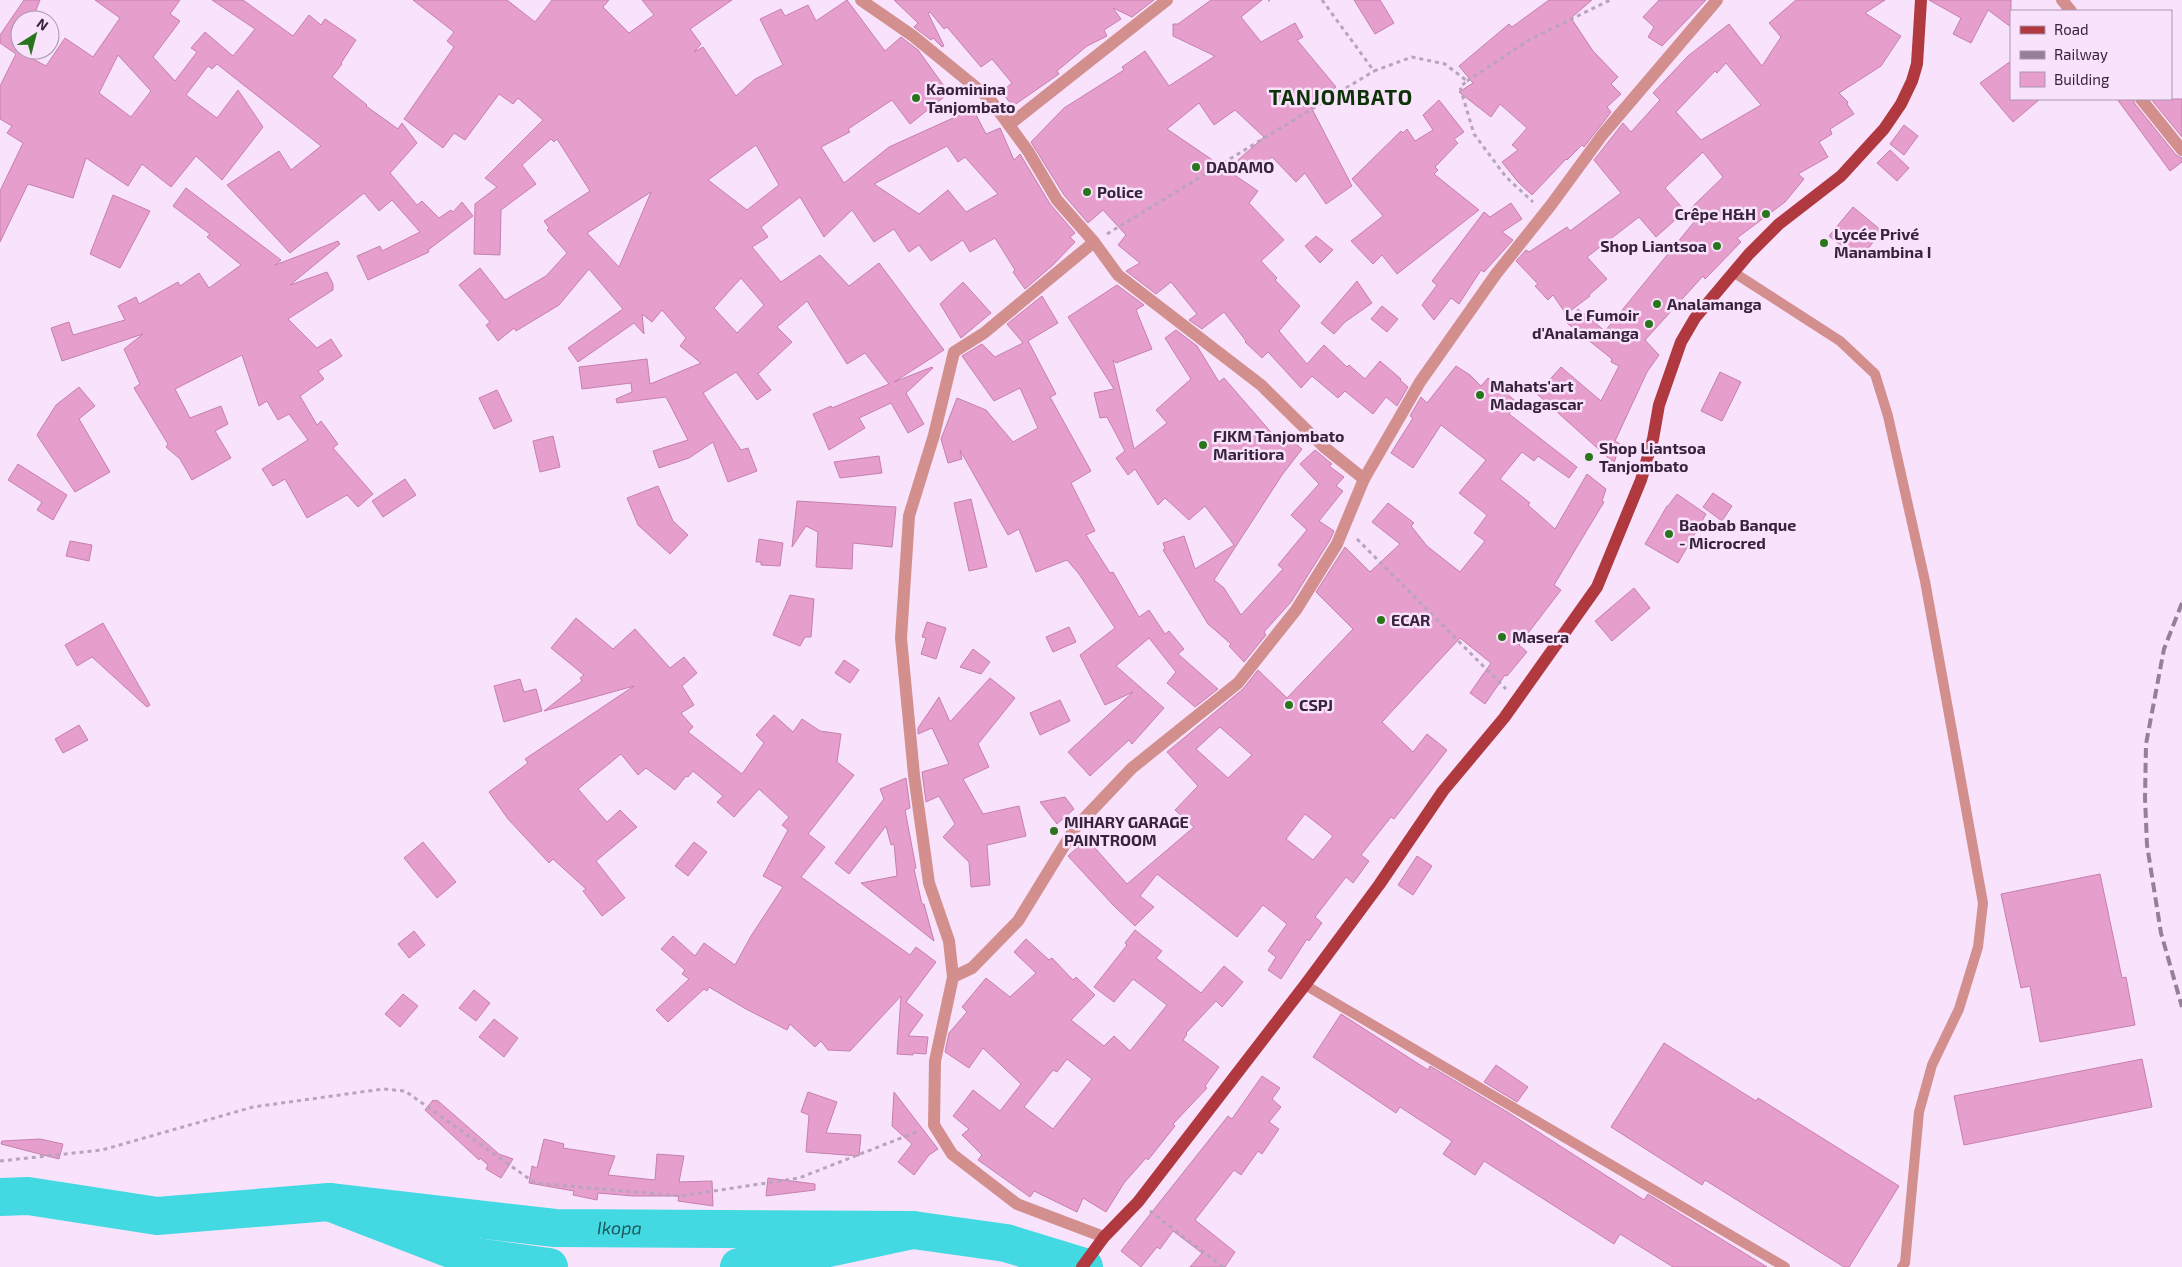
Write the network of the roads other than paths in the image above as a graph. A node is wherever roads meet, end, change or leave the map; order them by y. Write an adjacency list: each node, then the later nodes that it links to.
1 (861, 0): 8 (street)
2 (1167, 0): 8 (street)
3 (1717, 0): 12 (street)
4 (1921, 0): 11 (main road)
5 (2062, 0): 6 (street)
6 (2070, 10)
7 (2142, 100): 9 (street)
8 (1009, 125): 10 (street)
9 (2182, 150)
10 (1094, 242): 12 (street); 13 (street)
11 (1733, 272): 14 (main road); 18 (lane)
12 (1364, 479): 13 (street)
13 (953, 977): 15 (street)
14 (1305, 985): 15 (main road); 17 (lane)
15 (1104, 1237): 16 (main road)
16 (1082, 1267)
17 (1785, 1267)
18 (1902, 1267)

